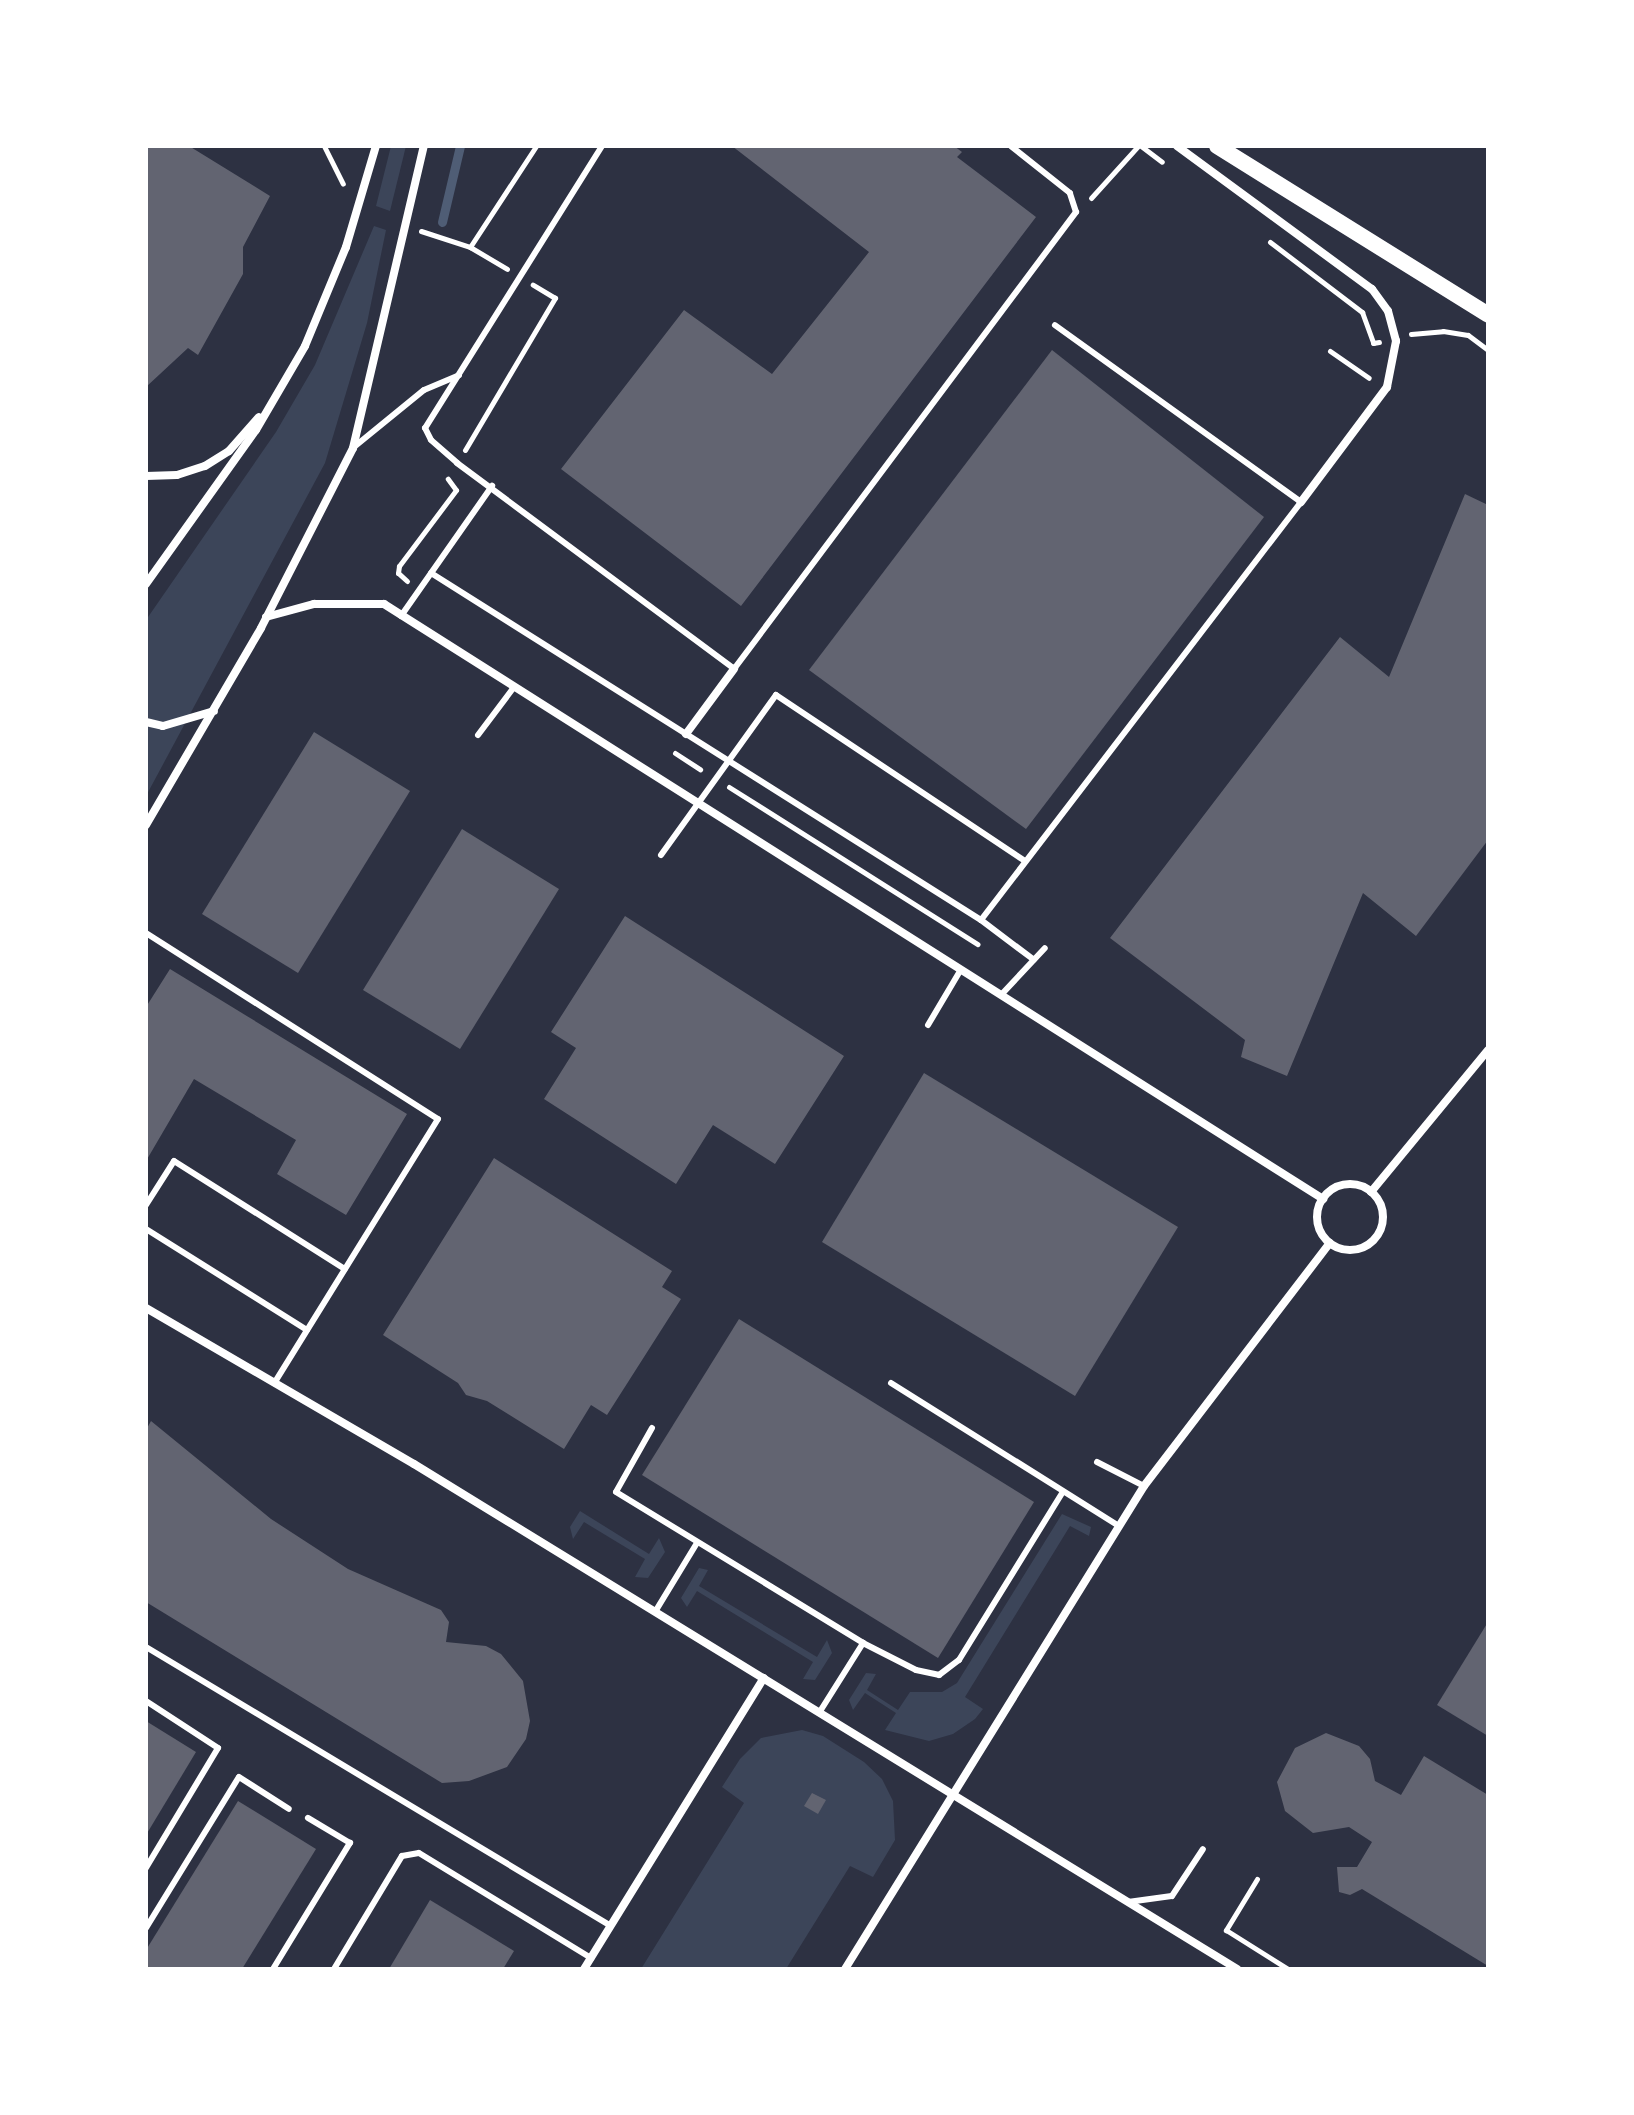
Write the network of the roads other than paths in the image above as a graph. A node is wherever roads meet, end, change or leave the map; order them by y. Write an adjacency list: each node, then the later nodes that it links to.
1 (376, 146): 10 (street)
2 (424, 146): 11 (street)
3 (602, 146): 9 (lane)
4 (1011, 146): 19 (lane)
5 (1177, 146): 14 (street)
6 (1217, 146): 7 (main road)
7 (1488, 315)
8 (1055, 325): 14 (lane)
9 (459, 375): 11 (lane); 13 (lane)
10 (280, 392): 12 (street); 16 (street)
11 (353, 448): 18 (street)
12 (146, 476)
13 (492, 486): 15 (lane); 19 (lane)
14 (1301, 502): 29 (lane)
15 (431, 573): 17 (lane); 23 (lane)
16 (146, 584)
17 (401, 616): 18 (street); 20 (street)
18 (266, 617): 21 (street)
19 (734, 669): 23 (street)
20 (514, 687): 24 (lane); 26 (street)
21 (214, 711): 22 (street); 27 (street)
22 (146, 722)
23 (686, 734): 25 (lane)
24 (478, 735)
25 (730, 762): 26 (lane); 29 (lane); 30 (lane)
26 (697, 801): 28 (lane); 34 (street)
27 (146, 825)
28 (661, 855)
29 (1023, 860): 30 (lane)
30 (981, 920): 33 (lane)
31 (146, 934): 43 (lane)
32 (1045, 948): 33 (lane)
33 (1034, 960): 35 (lane)
34 (960, 971): 35 (street); 36 (lane)
35 (999, 997): 39 (street)
36 (928, 1025)
37 (1488, 1050): 38 (street)
38 (1371, 1192): 39 (street); 42 (street)
39 (1323, 1199): 42 (street)
40 (146, 1205): 43 (lane)
41 (146, 1229): 45 (lane)
42 (1330, 1243): 50 (street)
43 (345, 1269): 45 (lane)
44 (146, 1308): 46 (street)
45 (307, 1330): 46 (lane)
46 (274, 1383): 54 (street)
47 (891, 1383): 51 (lane)
48 (652, 1428): 53 (lane)
49 (1097, 1462): 50 (lane)
50 (1144, 1486): 52 (street)
51 (1062, 1493): 52 (lane); 55 (lane)
52 (1119, 1526): 60 (street)
53 (697, 1543): 54 (lane); 55 (lane)
54 (655, 1612): 57 (street)
55 (863, 1643): 59 (lane)
56 (146, 1647): 66 (lane)
57 (764, 1678): 59 (street); 66 (street)
58 (146, 1701): 64 (lane)
59 (819, 1713): 60 (street)
60 (953, 1796): 65 (street); 72 (street)
61 (289, 1809): 67 (lane)
62 (308, 1818): 69 (lane)
63 (1203, 1849): 65 (lane)
64 (146, 1868)
65 (1128, 1902): 73 (street)
66 (611, 1926): 68 (street)
67 (146, 1928)
68 (591, 1958): 70 (lane); 71 (street)
69 (273, 1969)
70 (334, 1969)
71 (584, 1969)
72 (845, 1969)
73 (1237, 1969)

